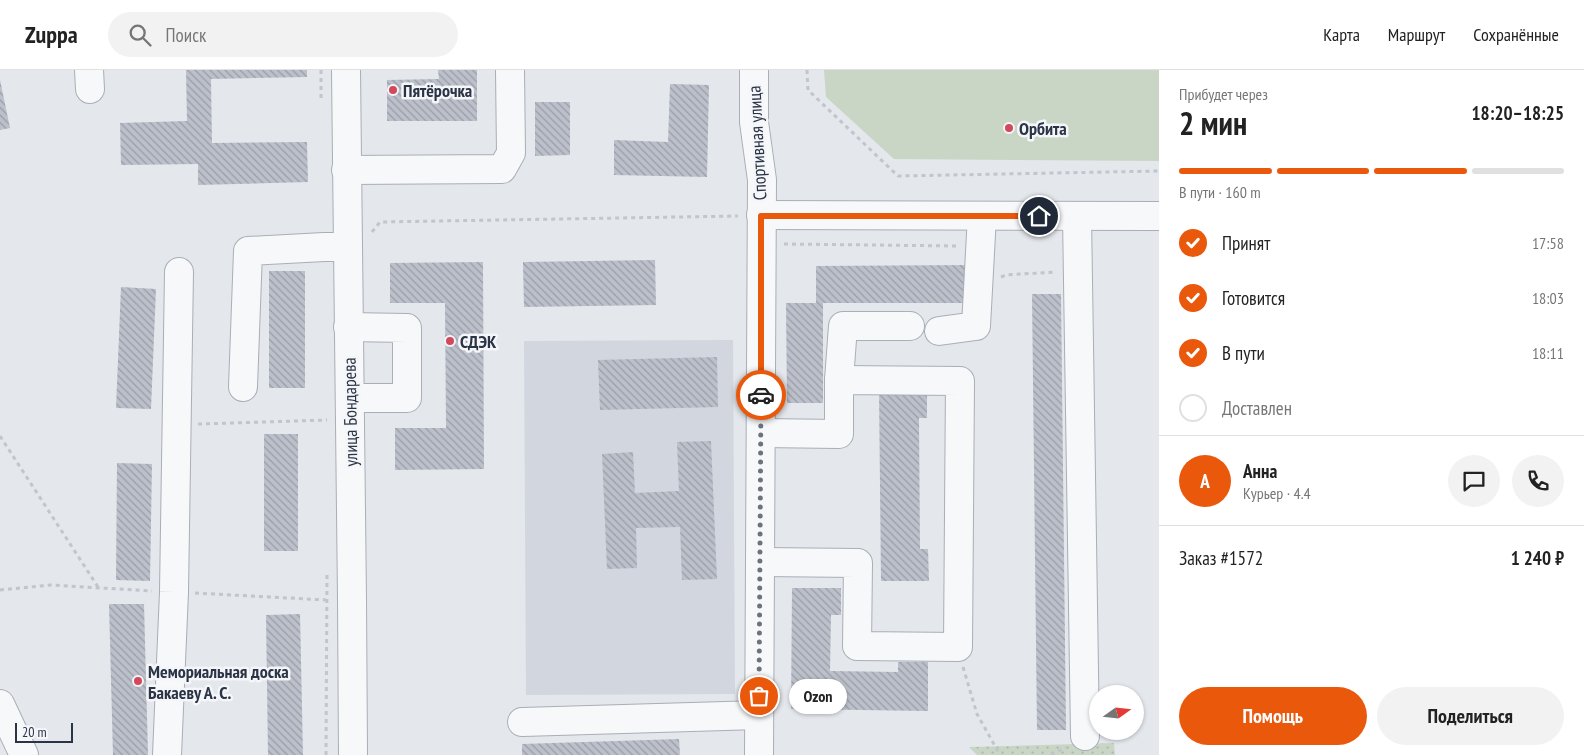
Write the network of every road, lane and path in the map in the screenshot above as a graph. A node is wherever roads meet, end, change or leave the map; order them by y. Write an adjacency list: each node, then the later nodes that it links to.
1 (346, 70): 5 (street, улица Бондарева)
2 (510, 70): 5 (street)
3 (754, 70): 7 (street, Спортивная улица)
4 (807, 70): 6 (path)
5 (346, 170): 13 (street, улица Бондарева)
6 (1159, 172)
7 (761, 216): 8 (street); 13 (path); 25 (street, Спортивная улица)
8 (982, 216): 9 (street); 12 (street)
9 (1077, 216): 10 (street); 14 (street)
10 (1159, 216)
11 (783, 244): 12 (path)
12 (981, 246): 19 (street)
13 (347, 247): 18 (street, улица Бондарева); 21 (street)
14 (1078, 270): 16 (path); 37 (street)
15 (179, 272): 24 (street)
16 (1006, 275)
17 (910, 326): 20 (street)
18 (348, 327): 22 (street, улица Бондарева); 22 (street)
19 (939, 331)
20 (839, 380): 25 (street); 33 (street)
21 (243, 387)
22 (350, 398): 32 (street, улица Бондарева)
23 (328, 420): 24 (path)
24 (177, 424): 31 (street)
25 (761, 433): 27 (street, Спортивная улица)
26 (0, 436): 29 (path)
27 (760, 562): 33 (street); 35 (street, Спортивная улица)
28 (327, 570): 32 (path)
29 (98, 588): 30 (path); 31 (path)
30 (0, 590)
31 (174, 592): 32 (path); 39 (street)
32 (339, 599): 40 (path); 41 (street, улица Бондарева)
33 (958, 647): 43 (path)
34 (0, 704): 38 (street)
35 (759, 715): 36 (street); 42 (street, Спортивная улица)
36 (522, 722)
37 (1085, 736)
38 (24, 755)
39 (166, 755)
40 (326, 755)
41 (353, 755)
42 (759, 755)
43 (1000, 755)

